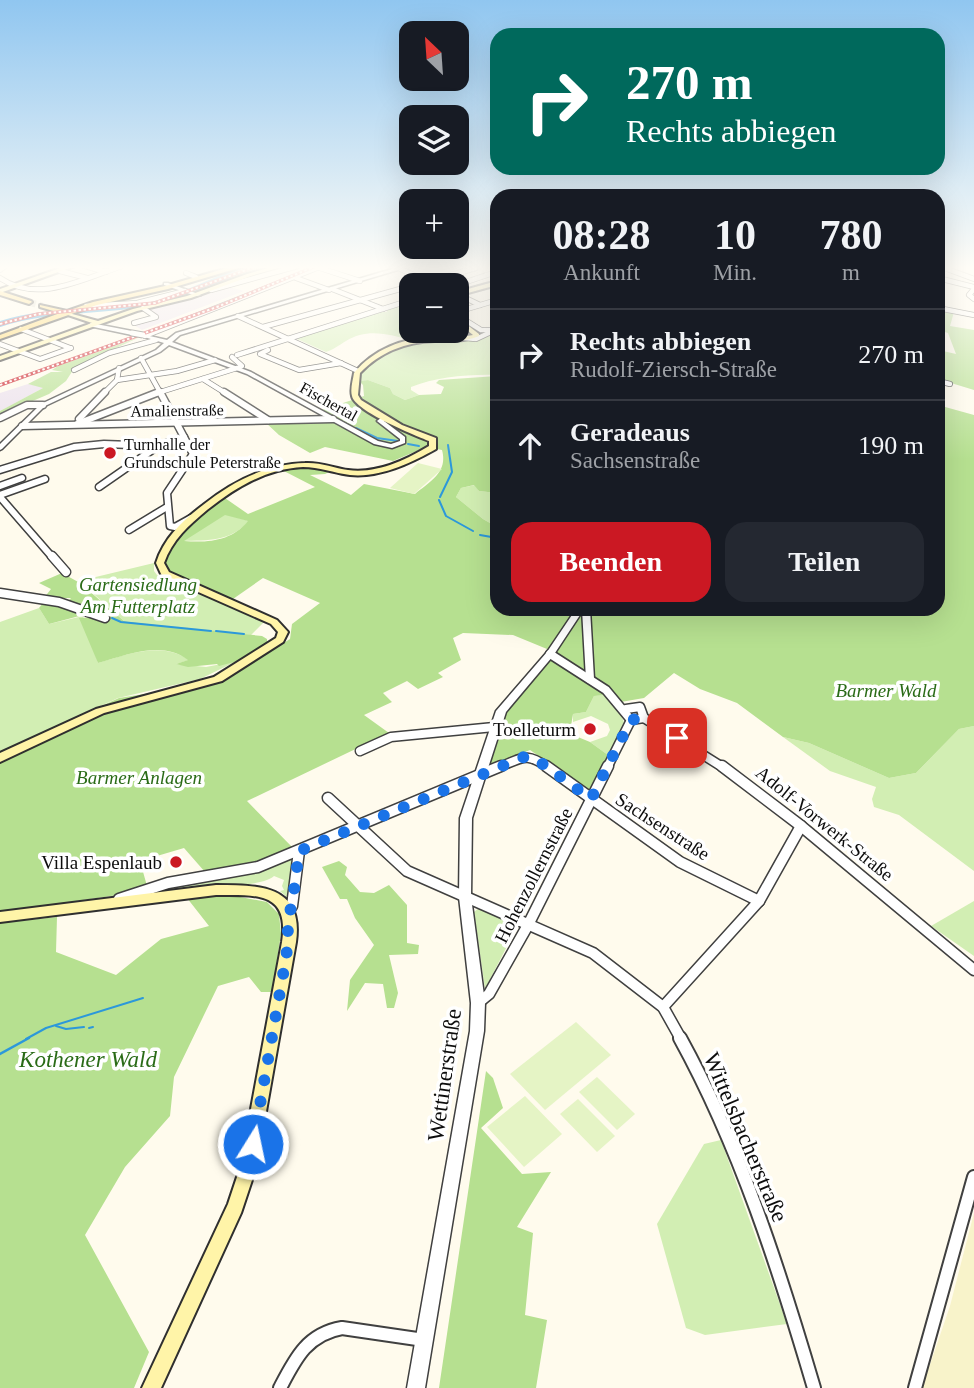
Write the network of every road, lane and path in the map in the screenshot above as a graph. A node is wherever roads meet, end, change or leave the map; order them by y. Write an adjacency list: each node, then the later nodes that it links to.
1 (26, 331): 13 (street)
2 (72, 331): 13 (main road)
3 (121, 331): 10 (street, Fischertal, bridge)
4 (167, 331): 10 (street)
5 (193, 331): 9 (street)
6 (271, 331): 12 (street)
7 (315, 331): 12 (street)
8 (490, 333): 11 (street)
9 (173, 337): 10 (street); 14 (street)
10 (150, 338): 14 (street, Fischertal); 27 (street)
11 (469, 338)
12 (289, 339): 17 (street); 24 (street)
13 (50, 340): 20 (main road); 20 (street)
14 (168, 343): 18 (street, Fischertal); 19 (street)
15 (408, 343): 28 (main road)
16 (0, 344): 20 (street)
17 (271, 345): 24 (street); 26 (street)
18 (177, 347): 19 (street); 23 (street, Fischertal)
19 (162, 349): 21 (street)
20 (20, 351): 22 (main road)
21 (141, 358): 25 (street); 29 (street)
22 (0, 359)
23 (215, 360): 26 (street, Fischertal); 29 (street)
24 (342, 363): 28 (street)
25 (119, 368): 31 (street); 35 (street)
26 (238, 368): 30 (street); 39 (street, Fischertal)
27 (74, 370)
28 (358, 371): 38 (main road)
29 (150, 375): 31 (street); 34 (street)
30 (203, 379): 34 (street); 40 (street)
31 (117, 380): 43 (street)
32 (945, 383): 33 (street)
33 (950, 384)
34 (160, 393): 41 (street); 43 (street)
35 (43, 405): 36 (street); 44 (street)
36 (11, 413): 37 (street); 42 (street)
37 (0, 418)
38 (384, 418): 39 (street, Fischertal); 55 (main road)
39 (333, 419): 40 (street, Amalienstraße)
40 (268, 420): 41 (street, Amalienstraße)
41 (176, 422): 43 (street, Amalienstraße); 45 (street)
42 (0, 423)
43 (74, 425): 44 (street, Amalienstraße)
44 (22, 426): 47 (street)
45 (184, 437): 46 (street); 54 (street)
46 (158, 446): 48 (street); 52 (street)
47 (0, 448)
48 (0, 470)
49 (22, 478): 51 (street)
50 (46, 479): 53 (street)
51 (0, 486)
52 (99, 487)
53 (1, 499): 57 (street)
54 (167, 508): 55 (street); 56 (street)
55 (191, 518): 69 (main road)
56 (129, 530)
57 (66, 572)
58 (0, 593): 61 (street)
59 (575, 616): 62 (street, Wettinerstraße)
60 (586, 616): 63 (street)
61 (105, 618)
62 (550, 654): 63 (street); 67 (street, Wettinerstraße)
63 (590, 679): 64 (street)
64 (626, 709): 65 (street, Adolf-Vorwerk-Straße); 66 (street)
65 (644, 718): 66 (street); 74 (street, Adolf-Vorwerk-Straße)
66 (631, 720): 72 (street, Hohenzollernstraße)
67 (494, 727): 68 (street); 70 (street, Wettinerstraße)
68 (360, 751)
69 (0, 758)
70 (478, 776): 72 (street, Sachsenstraße); 73 (street); 76 (street, Wettinerstraße)
71 (328, 798): 73 (street, Wittelsbacherstraße)
72 (591, 799): 78 (street, Sachsenstraße); 81 (street, Hohenzollernstraße)
73 (359, 826): 75 (street); 76 (street, Wittelsbacherstraße)
74 (801, 826): 78 (street); 82 (street, Adolf-Vorwerk-Straße)
75 (299, 851): 77 (street); 79 (street)
76 (465, 897): 81 (street, Wittelsbacherstraße); 83 (street, Wettinerstraße)
77 (113, 901): 79 (main road); 80 (main road)
78 (759, 901): 84 (street)
79 (288, 912): 87 (main road)
80 (0, 916)
81 (528, 925): 83 (street, Hohenzollernstraße); 84 (street, Wittelsbacherstraße)
82 (974, 970)
83 (478, 1003): 86 (street, Wettinerstraße)
84 (663, 1007): 90 (street, Wittelsbacherstraße)
85 (974, 1177): 91 (street)
86 (425, 1340): 88 (street); 89 (street, Wettinerstraße)
87 (151, 1388)
88 (280, 1388)
89 (416, 1388)
90 (814, 1388)
91 (915, 1388)

